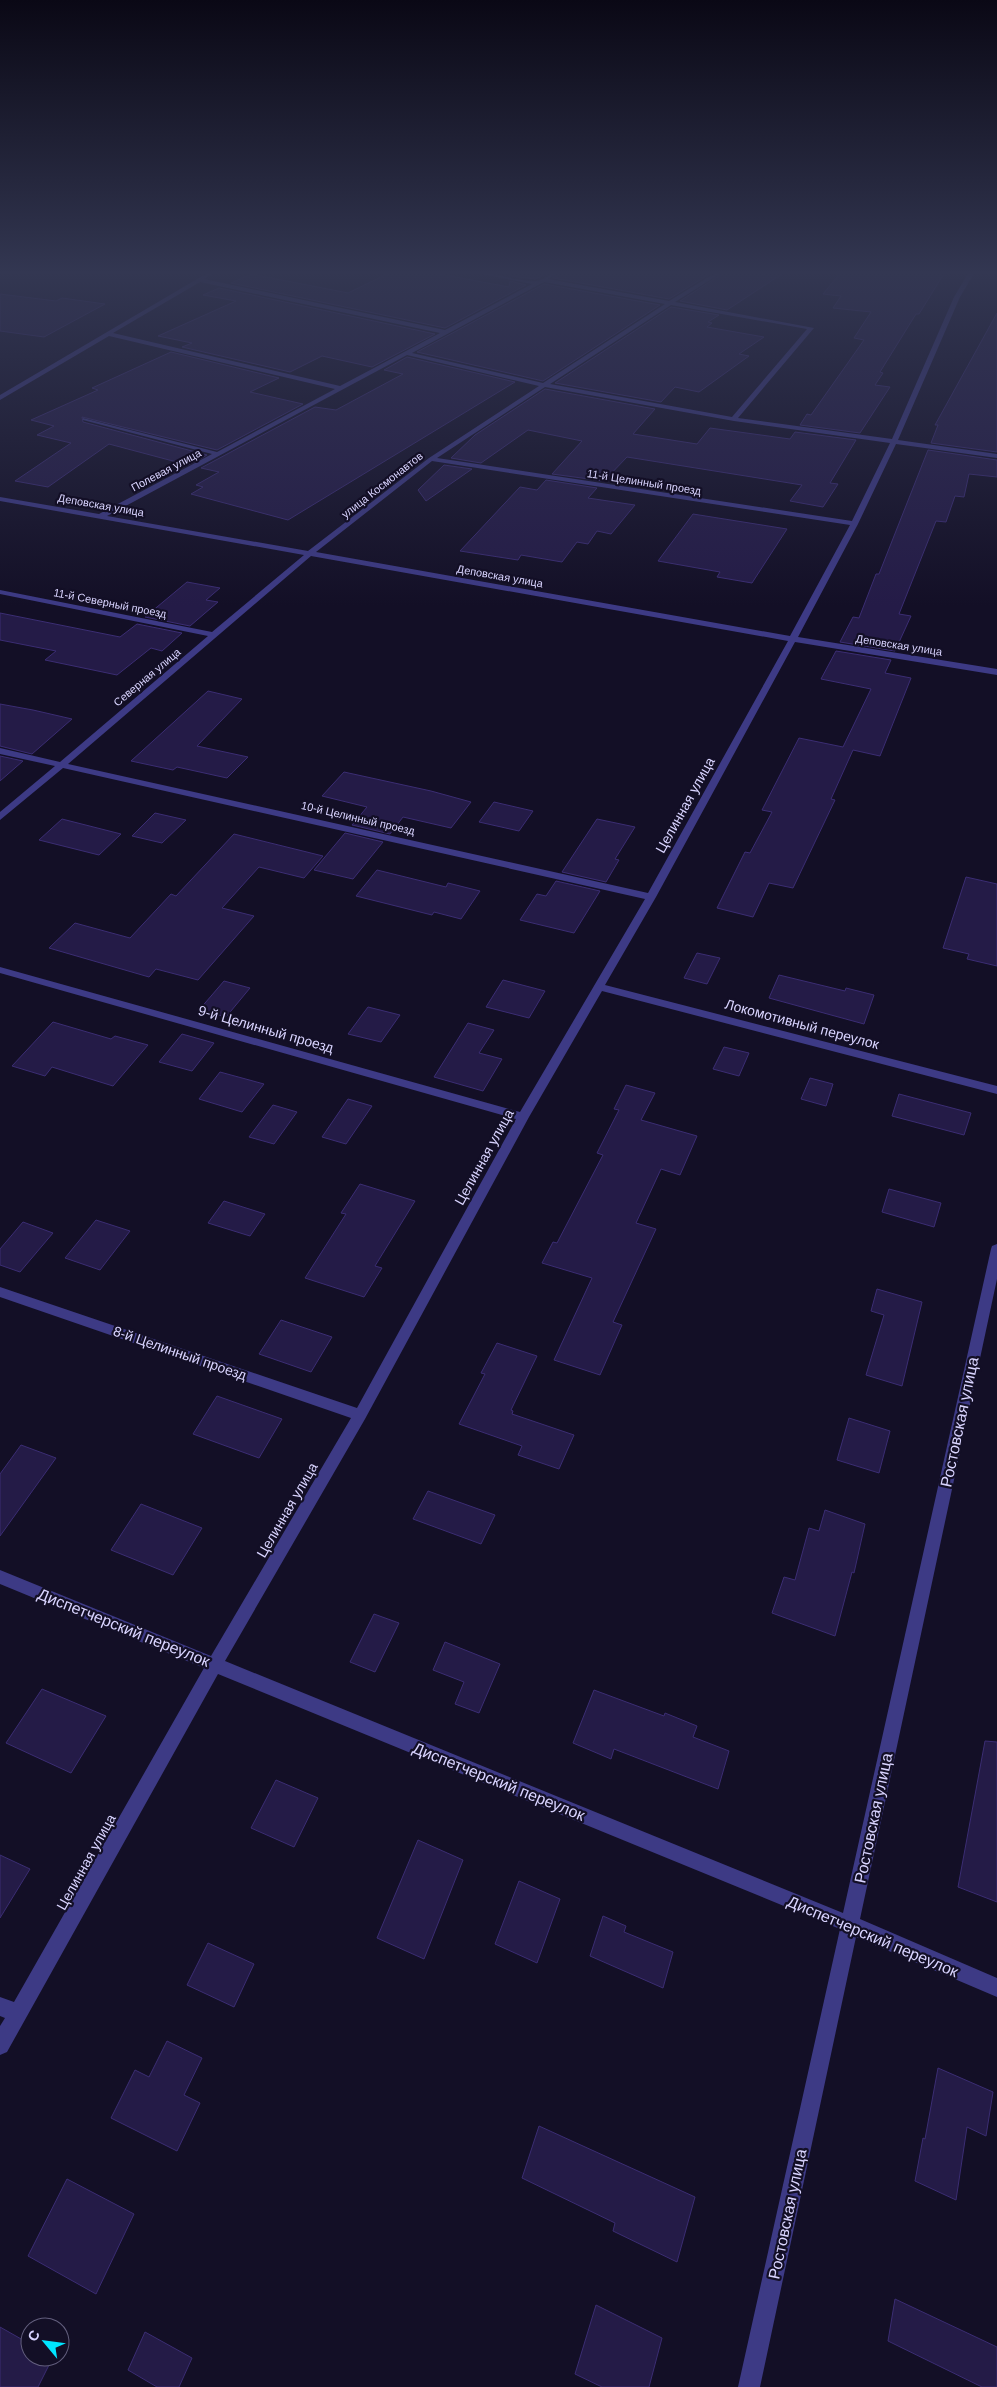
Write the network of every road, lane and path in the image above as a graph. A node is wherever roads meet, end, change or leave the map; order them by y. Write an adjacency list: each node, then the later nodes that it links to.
1 (25, 383): 9 (street)
2 (320, 383): 8 (street)
3 (349, 383): 8 (street, Полевая улица)
4 (538, 383): 7 (street)
5 (764, 383): 11 (street)
6 (919, 383): 12 (street, Целинная улица)
7 (545, 385): 11 (street); 15 (street, улица Космонавтов)
8 (340, 388): 13 (street, Полевая улица)
9 (0, 398)
10 (85, 419): 13 (street)
11 (734, 419): 12 (street)
12 (894, 442): 14 (street); 18 (street, Целинная улица)
13 (218, 454): 17 (street, Полевая улица)
14 (997, 456)
15 (431, 459): 18 (street, 11-й Целинный проезд); 19 (street, улица Космонавтов)
16 (0, 499): 17 (street, Деповская улица)
17 (101, 516): 19 (street, Деповская улица)
18 (854, 524): 22 (street, Целинная улица)
19 (309, 554): 21 (street, Северная улица); 22 (street, Деповская улица)
20 (0, 592): 21 (street, 11-й Северный проезд)
21 (215, 635): 25 (street, Северная улица)
22 (793, 639): 23 (street, Деповская улица); 27 (street, Целинная улица)
23 (997, 672)
24 (0, 751): 25 (street, 10-й Целинный проезд)
25 (60, 764): 26 (street, Северная улица); 27 (street, 10-й Целинный проезд)
26 (0, 817)
27 (651, 897): 29 (street, Целинная улица)
28 (0, 970): 31 (street, 9-й Целинный проезд)
29 (598, 987): 30 (street, Локомотивный переулок); 31 (street, Целинная улица)
30 (997, 1090)
31 (523, 1117): 34 (street, Целинная улица)
32 (997, 1249): 37 (street, Ростовская улица)
33 (0, 1292): 34 (street, 8-й Целинный проезд)
34 (360, 1415): 36 (street, Целинная улица)
35 (0, 1577): 36 (street, Диспетчерский переулок)
36 (215, 1664): 37 (street, Диспетчерский переулок); 39 (street, Целинная улица)
37 (849, 1924): 38 (street, Диспетчерский переулок); 41 (street, Ростовская улица)
38 (997, 1988)
39 (8, 2010): 40 (street, Целинная улица)
40 (0, 2045)
41 (749, 2387)

